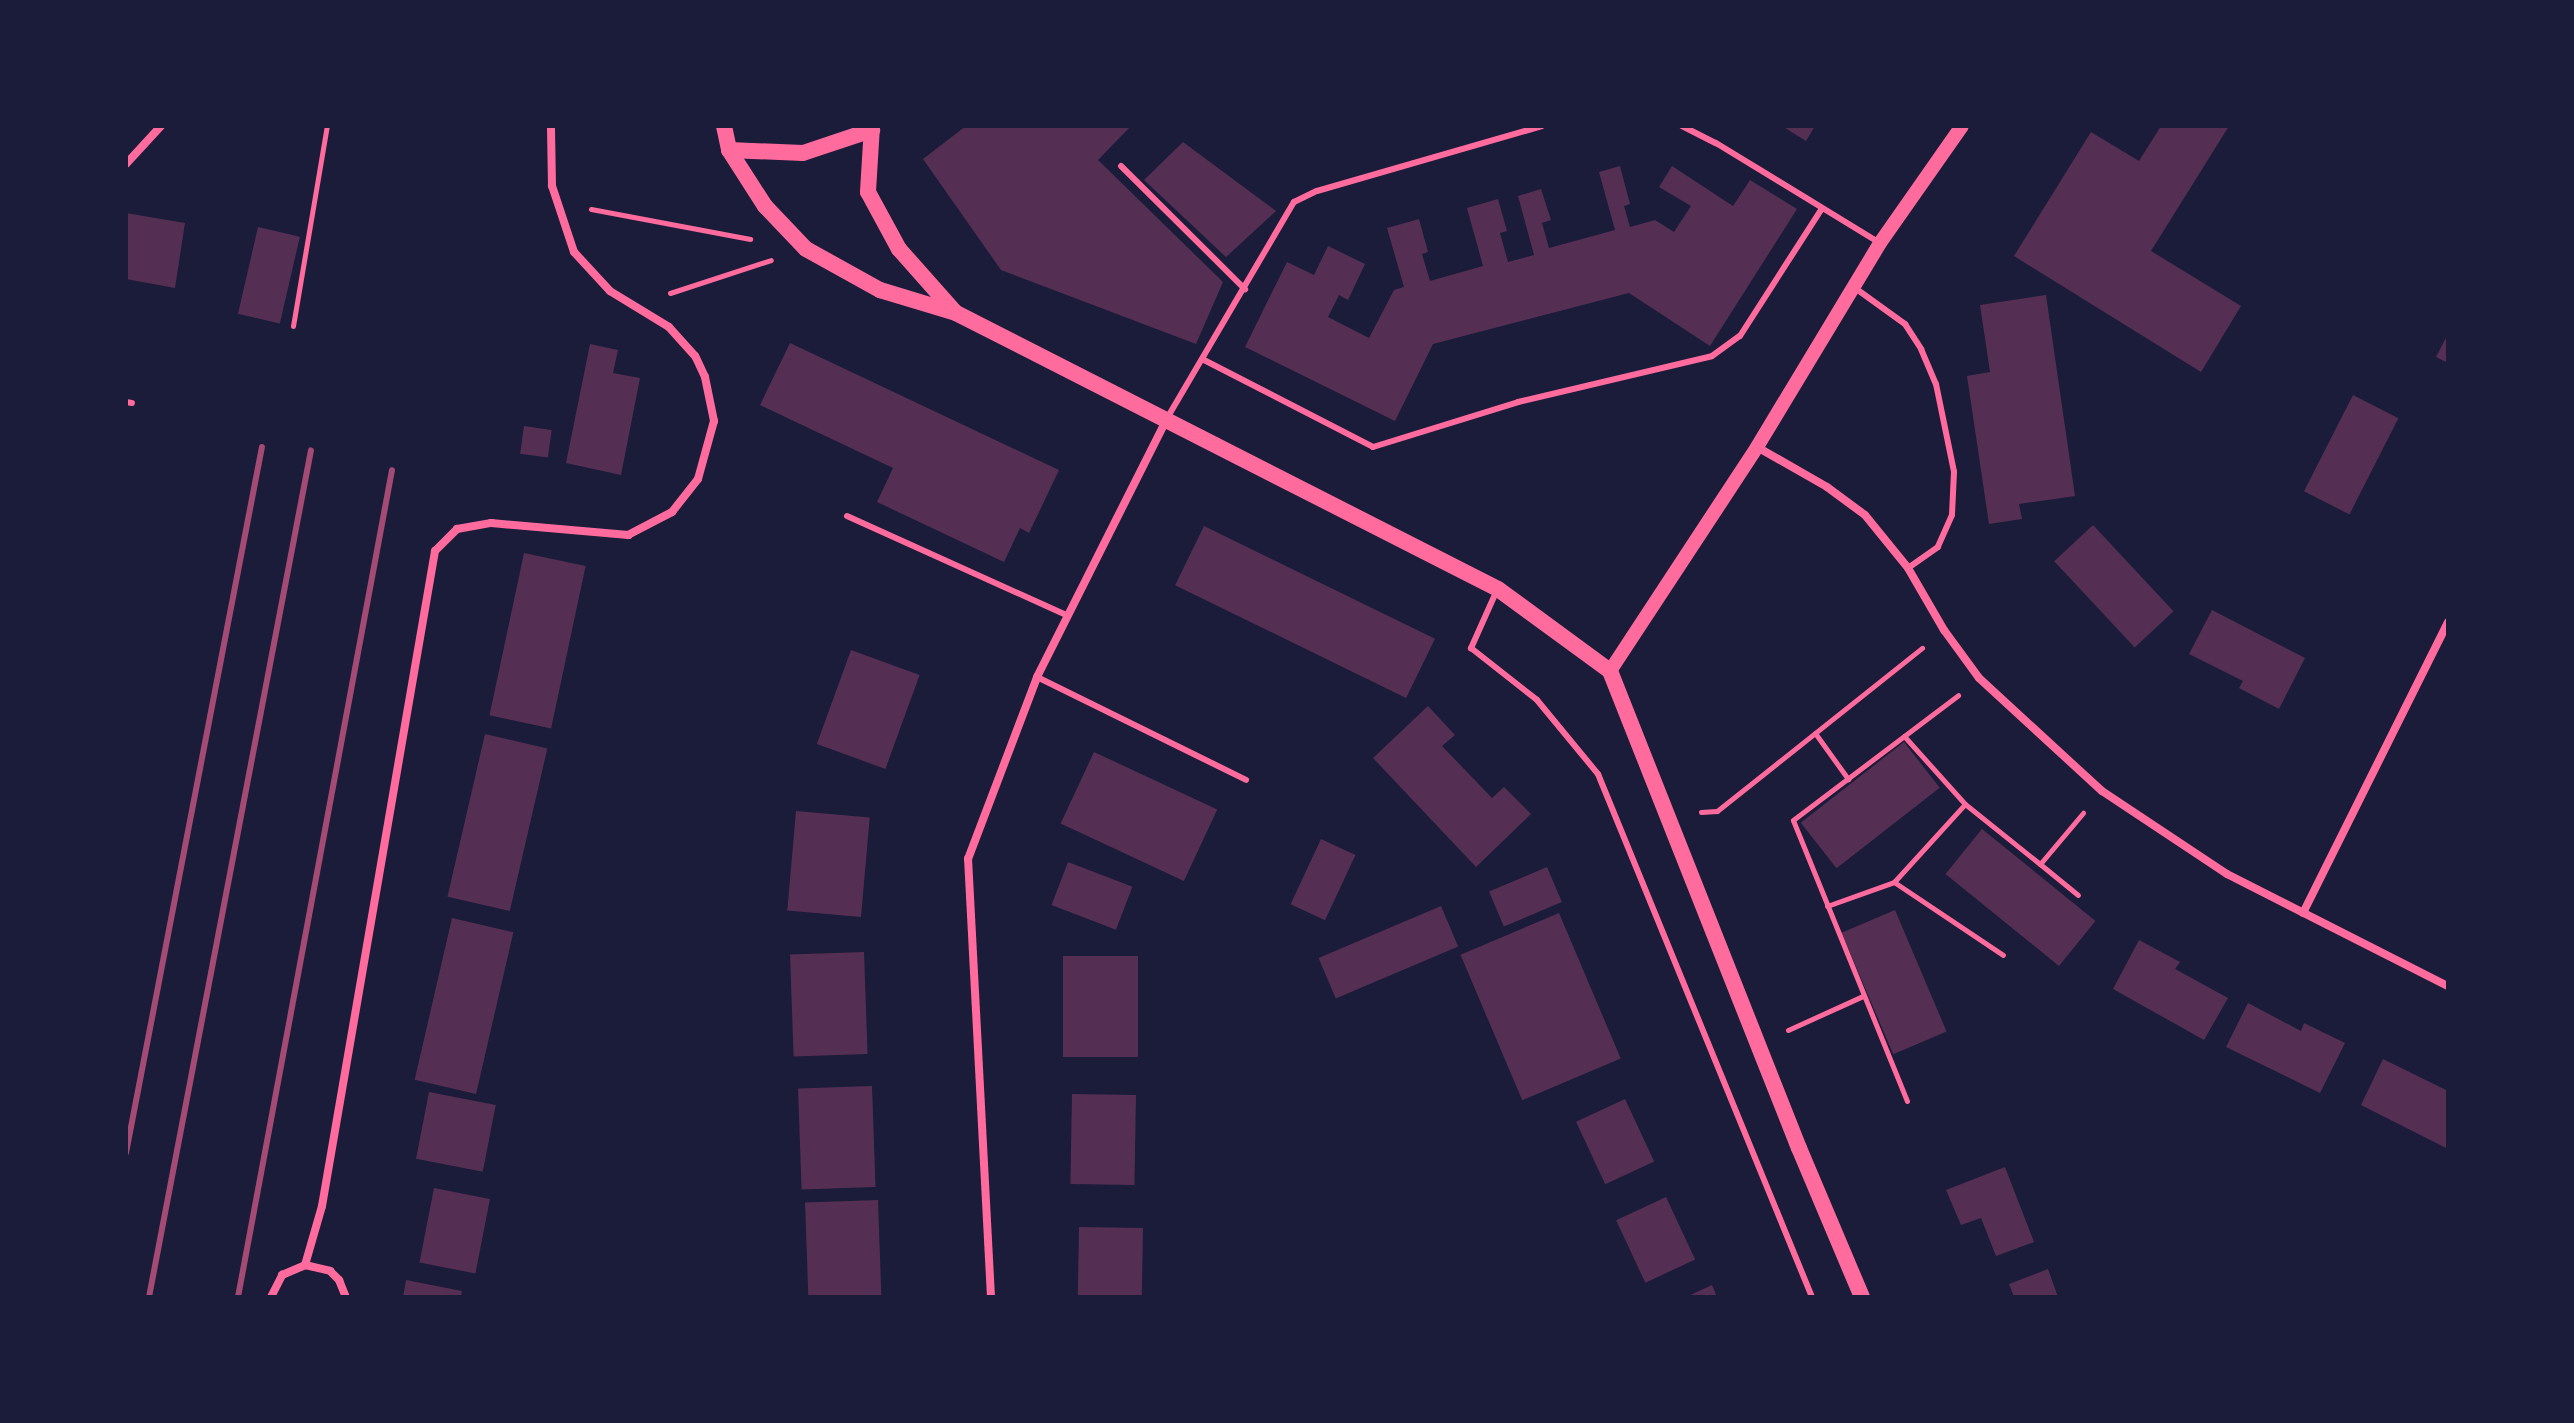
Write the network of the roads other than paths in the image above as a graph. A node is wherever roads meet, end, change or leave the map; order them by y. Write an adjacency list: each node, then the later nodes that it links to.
1 (161, 126): 9 (street)
2 (551, 126): 29 (street)
3 (724, 126): 8 (main road)
4 (1542, 126): 14 (lane)
5 (1682, 126): 11 (lane)
6 (1962, 126): 12 (street)
7 (872, 128): 8 (main road); 15 (main road)
8 (729, 150): 15 (main road)
9 (126, 164)
10 (1121, 166): 14 (lane)
11 (1821, 210): 12 (lane); 16 (lane)
12 (1880, 243): 13 (street)
13 (1855, 288): 18 (street); 20 (lane)
14 (1245, 289): 16 (lane)
15 (956, 313): 17 (main road)
16 (1204, 360): 17 (lane)
17 (1166, 420): 21 (main road); 22 (street)
18 (1757, 447): 20 (street); 24 (street)
19 (847, 516): 22 (lane)
20 (1908, 568): 27 (street)
21 (1498, 589): 24 (main road); 33 (lane)
22 (1066, 615): 25 (street)
23 (2448, 622): 27 (street)
24 (1610, 671): 34 (main road)
25 (1037, 677): 26 (lane); 32 (street)
26 (1246, 780)
27 (2303, 913): 28 (street)
28 (2448, 986)
29 (305, 1265): 30 (street); 31 (street)
30 (271, 1297)
31 (346, 1297)
32 (991, 1297)
33 (1812, 1297)
34 (1862, 1297)

